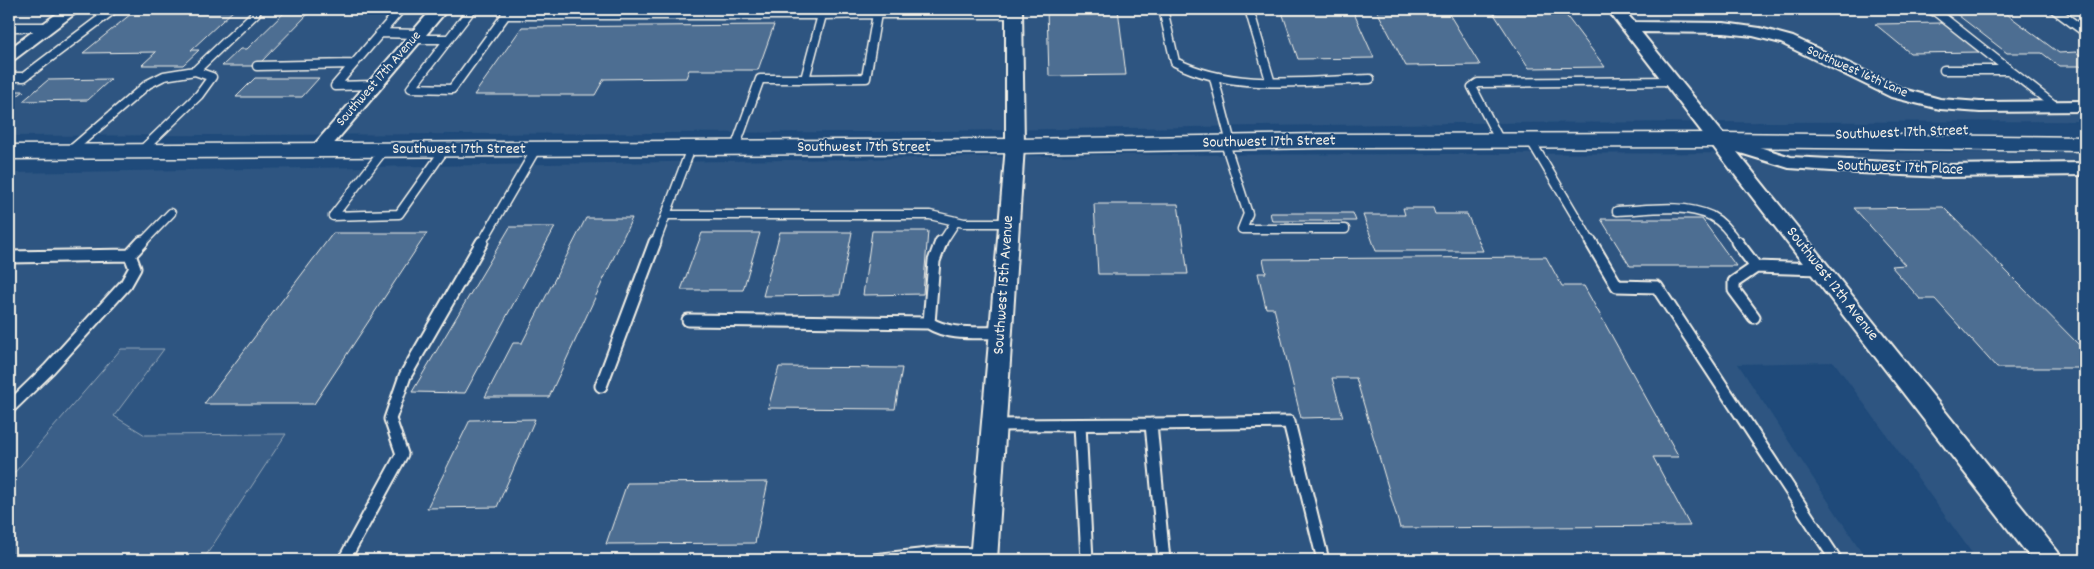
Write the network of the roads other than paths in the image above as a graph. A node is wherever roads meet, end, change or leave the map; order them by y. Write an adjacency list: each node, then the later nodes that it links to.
1 (73, 9): 17 (street)
2 (114, 9): 29 (lane)
3 (401, 9): 20 (lane)
4 (440, 9): 21 (street, Southwest 17th Avenue)
5 (472, 9): 22 (lane)
6 (1163, 9): 30 (lane)
7 (1248, 9): 33 (lane)
8 (1614, 9): 18 (street, Southwest 12th Avenue)
9 (1928, 9): 27 (lane)
10 (2054, 9): 19 (lane)
11 (1014, 11): 14 (lane); 44 (street, Southwest 15th Avenue)
12 (508, 12): 15 (lane); 22 (lane)
13 (256, 13): 28 (lane)
14 (877, 14): 15 (lane); 31 (lane)
15 (822, 15): 31 (lane)
16 (9, 27): 17 (lane)
17 (48, 27): 23 (street)
18 (1630, 27): 34 (street, Southwest 12th Avenue); 36 (street, Southwest 16th Lane)
19 (2085, 32)
20 (380, 34): 21 (lane); 24 (lane)
21 (416, 37): 22 (lane); 35 (street, Southwest 17th Avenue)
22 (448, 40)
23 (9, 56)
24 (353, 64): 25 (lane); 35 (lane)
25 (257, 66)
26 (1944, 70): 27 (lane)
27 (2009, 70): 36 (lane)
28 (195, 71): 51 (lane); 52 (lane)
29 (9, 77)
30 (1214, 78): 33 (lane); 42 (lane)
31 (805, 79): 46 (lane)
32 (1370, 79): 33 (lane)
33 (1270, 80)
34 (1672, 81): 39 (street, Southwest 12th Avenue); 40 (lane)
35 (374, 85): 49 (street, Southwest 17th Avenue)
36 (2054, 106): 37 (street, Southwest 16th Lane)
37 (2085, 106)
38 (2085, 127): 39 (main road, Southwest 17th Street)
39 (1719, 140): 41 (main road, Southwest 17th Street); 43 (main road, Southwest 17th Street); 54 (street, Southwest 17th Place); 64 (street, Southwest 12th Avenue)
40 (1500, 141): 41 (main road, Southwest 17th Street); 42 (main road, Southwest 17th Street)
41 (1531, 141): 80 (lane)
42 (1228, 143): 44 (main road, Southwest 17th Street); 60 (lane)
43 (2085, 144)
44 (1015, 146): 46 (main road, Southwest 17th Street); 59 (street, Southwest 15th Avenue)
45 (691, 148): 46 (main road, Southwest 17th Street); 48 (main road, Southwest 17th Street); 57 (lane)
46 (735, 148)
47 (445, 149): 48 (main road, Southwest 17th Street); 50 (main road, Southwest 17th Street); 50 (lane)
48 (536, 149): 75 (lane)
49 (319, 150): 50 (main road, Southwest 17th Street); 52 (main road, Southwest 17th Street)
50 (384, 150)
51 (70, 151): 52 (main road, Southwest 17th Street); 53 (main road, Southwest 17th Street)
52 (141, 151)
53 (9, 152)
54 (2084, 171)
55 (1617, 211): 63 (lane)
56 (170, 213): 61 (lane)
57 (666, 215): 58 (lane); 69 (lane)
58 (956, 221): 59 (lane); 67 (lane)
59 (1009, 223): 68 (street, Southwest 15th Avenue)
60 (1344, 229)
61 (130, 255): 62 (lane); 70 (lane)
62 (9, 257)
63 (1756, 268): 64 (lane); 65 (lane)
64 (1820, 270): 81 (street, Southwest 12th Avenue)
65 (1754, 317)
66 (688, 320): 67 (lane)
67 (929, 322): 68 (lane)
68 (1001, 333): 72 (street, Southwest 15th Avenue)
69 (601, 386)
70 (9, 408)
71 (1151, 424): 73 (lane); 78 (lane); 79 (lane)
72 (994, 425): 73 (lane); 74 (street, Southwest 15th Avenue)
73 (1080, 425): 77 (lane)
74 (984, 557): 76 (lane)
75 (344, 560)
76 (873, 560)
77 (1087, 560)
78 (1164, 560)
79 (1323, 560)
80 (1836, 560)
81 (2048, 560)

